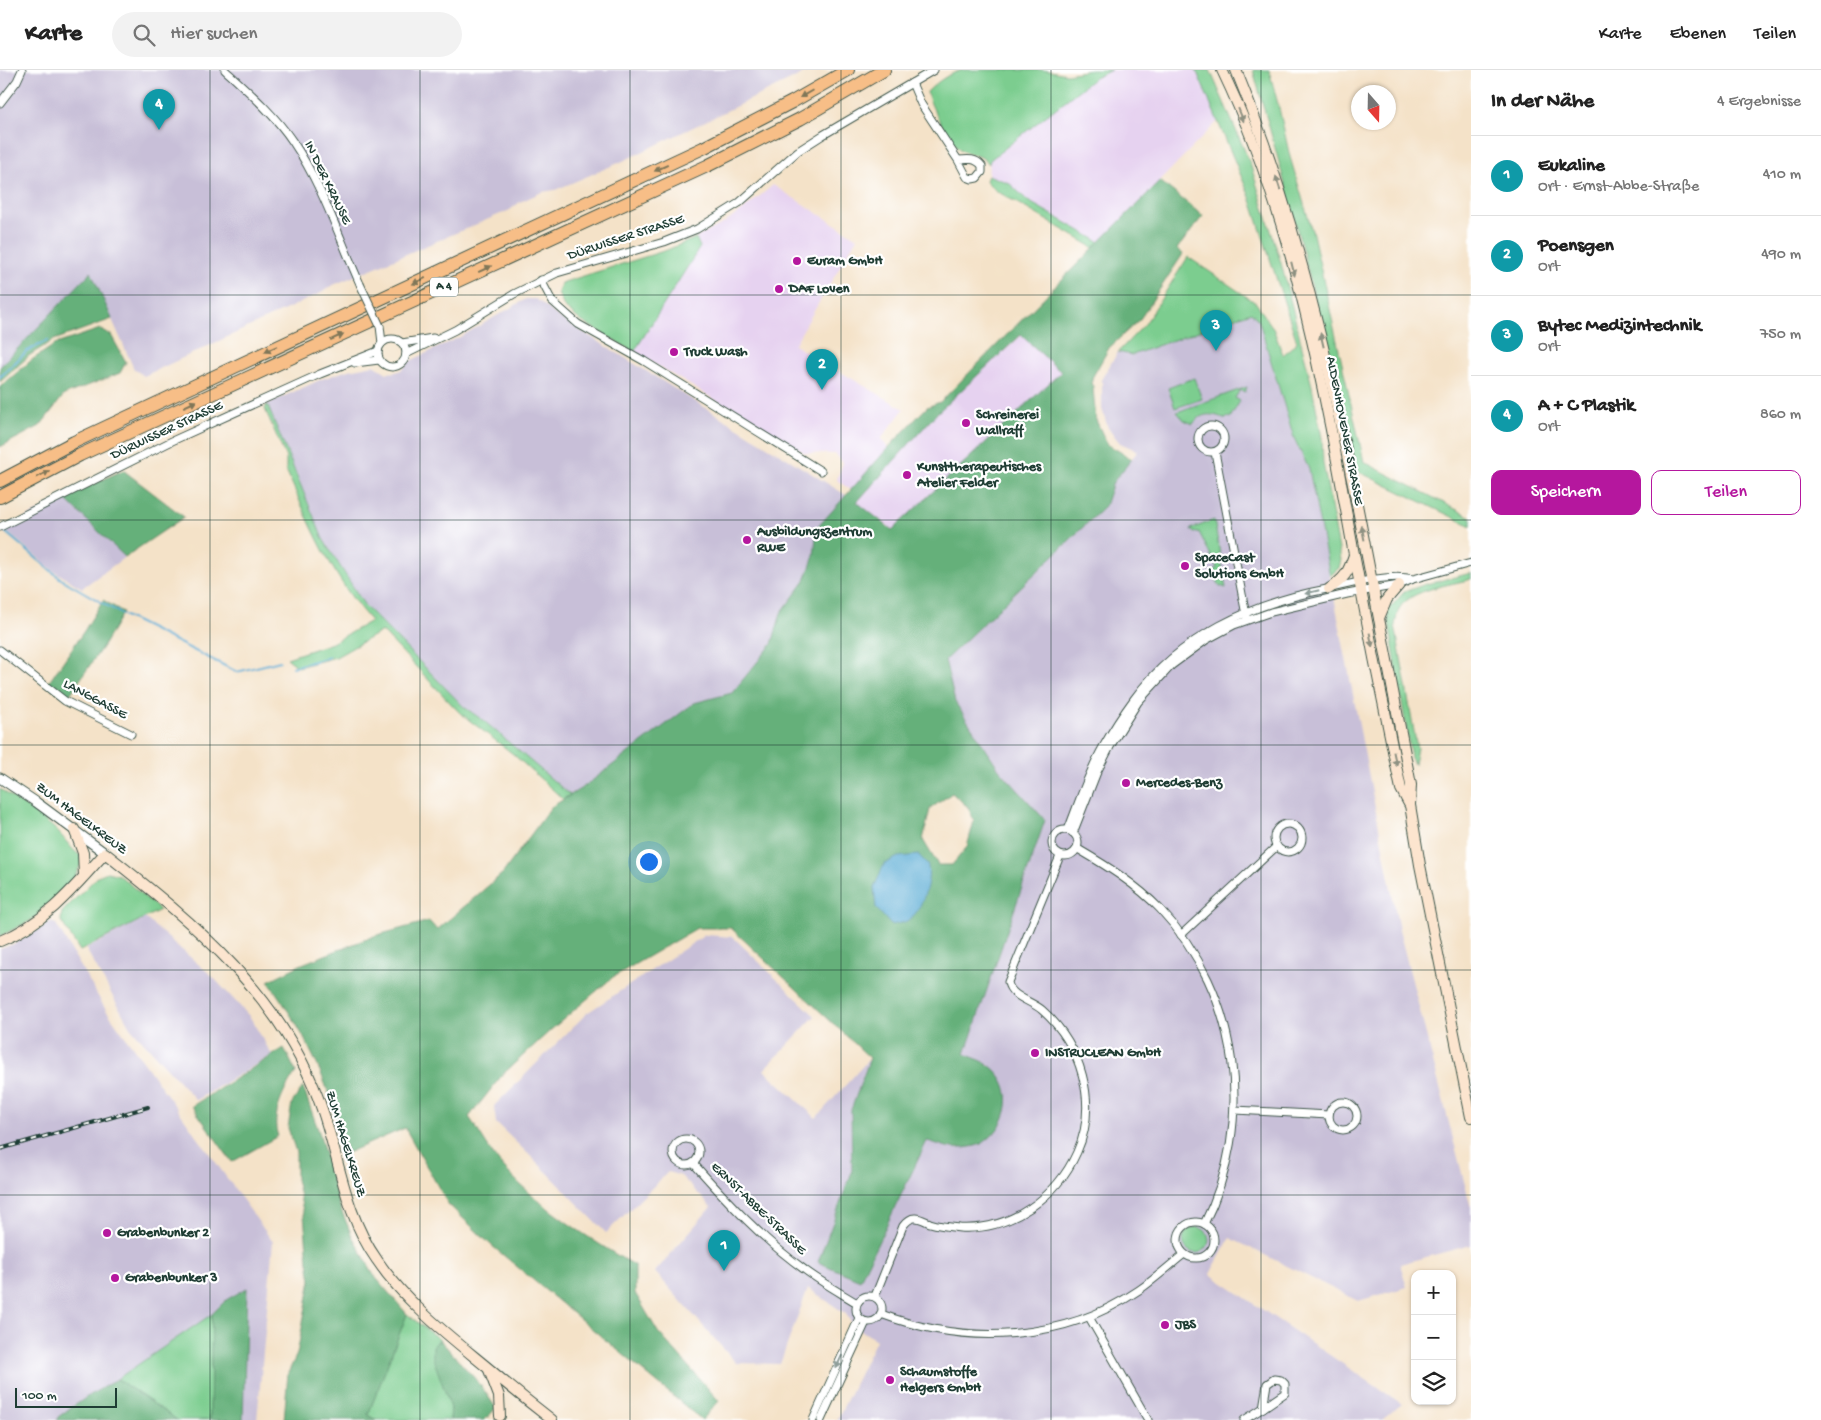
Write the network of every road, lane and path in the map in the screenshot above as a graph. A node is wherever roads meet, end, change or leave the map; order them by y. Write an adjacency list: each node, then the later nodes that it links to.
1 (22, 70): 9 (street)
2 (225, 70): 13 (street, IN DER KRAUSE, bridge)
3 (848, 70): 21 (highway, A 4, one-way to 21)
4 (884, 70): 22 (highway, A 4, one-way to 4)
5 (934, 70): 8 (street, DÜRWISSER STRASSE)
6 (1222, 70): 24 (main road, ALDENHOVENER STRASSE, one-way to 24)
7 (1236, 70): 27 (main road, ALDENHOVENER STRASSE, one-way to 7)
8 (912, 83): 10 (street); 11 (street, DÜRWISSER STRASSE)
9 (0, 103)
10 (958, 160)
11 (541, 280): 12 (street, DÜRWISSER STRASSE); 20 (street)
12 (443, 336): 14 (street, DÜRWISSER STRASSE); 16 (street, DÜRWISSER STRASSE)
13 (385, 339): 14 (street); 15 (street)
14 (402, 343): 16 (street)
15 (378, 351): 17 (street); 18 (street, DÜRWISSER STRASSE)
16 (406, 354): 17 (street)
17 (379, 360): 18 (street, DÜRWISSER STRASSE)
18 (347, 364): 23 (street, DÜRWISSER STRASSE)
19 (1214, 452): 31 (street)
20 (821, 471)
21 (0, 481)
22 (0, 497)
23 (0, 527)
24 (1354, 554): 29 (main road, ALDENHOVENER STRASSE); 30 (main road)
25 (1471, 563): 26 (street)
26 (1413, 579): 27 (street); 28 (street)
27 (1373, 585): 28 (street); 29 (street); 32 (main road, ALDENHOVENER STRASSE)
28 (1399, 585): 32 (main road)
29 (1361, 587): 30 (street); 31 (street); 36 (main road, ALDENHOVENER STRASSE, one-way to 36)
30 (1329, 588): 31 (street, one-way to 31)
31 (1246, 616): 38 (street)
32 (1379, 619): 36 (main road, ALDENHOVENER STRASSE)
33 (0, 650): 34 (street, LANGGASSE)
34 (131, 734)
35 (0, 778): 37 (street, ZUM HAGELKREUZ)
36 (1410, 805): 48 (main road, ALDENHOVENER STRASSE)
37 (74, 829): 41 (street, ZUM HAGELKREUZ); 43 (main road)
38 (1070, 831): 40 (street); 42 (street)
39 (1277, 846): 44 (street)
40 (1078, 848): 42 (street); 44 (street)
41 (105, 853): 43 (main road); 58 (main road, ZUM HAGELKREUZ)
42 (1060, 856): 52 (street)
43 (84, 875): 45 (main road)
44 (1181, 936): 46 (street)
45 (0, 941)
46 (1235, 1110): 47 (street); 50 (street)
47 (1329, 1115)
48 (1471, 1117)
49 (694, 1164): 53 (street, ERNST-ABBE-STRASSE)
50 (1204, 1224): 51 (street); 51 (street)
51 (1184, 1254): 55 (street)
52 (874, 1296): 53 (street); 54 (street)
53 (856, 1303): 56 (street)
54 (881, 1314): 55 (street); 57 (street)
55 (1089, 1316): 64 (street)
56 (859, 1318): 57 (street); 62 (street, one-way to 62)
57 (866, 1322): 63 (street)
58 (487, 1367): 60 (main road); 61 (main road, ZUM HAGELKREUZ)
59 (1263, 1408): 65 (street)
60 (500, 1416)
61 (552, 1420)
62 (812, 1420)
63 (821, 1420)
64 (1148, 1420)
65 (1244, 1420)

